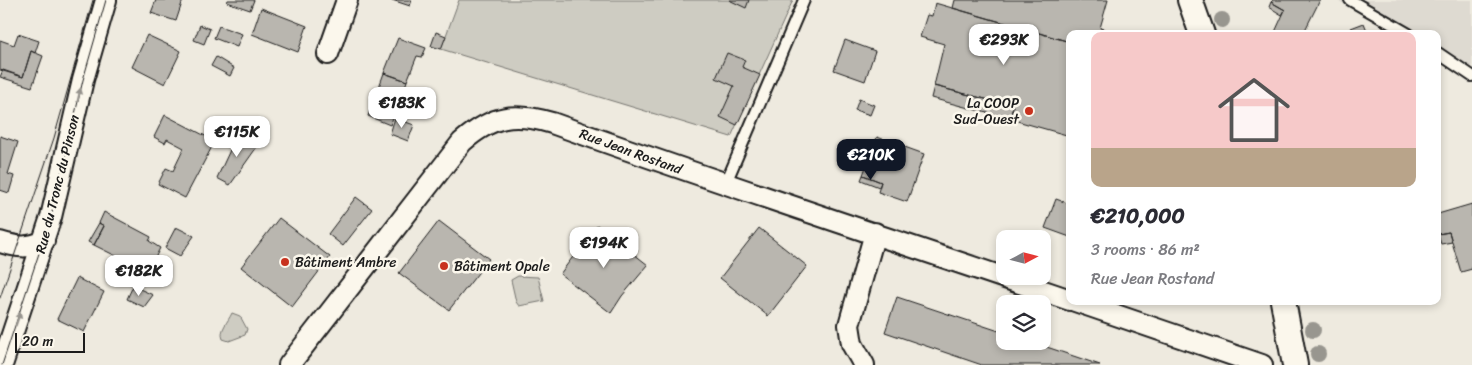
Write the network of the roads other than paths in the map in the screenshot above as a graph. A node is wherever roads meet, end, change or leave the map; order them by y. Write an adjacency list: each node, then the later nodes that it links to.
1 (106, 0): 13 (street, Rue du Tronc du Pinson, one-way to 1)
2 (347, 0): 8 (street)
3 (804, 0): 11 (lane)
4 (1190, 0): 6 (street)
5 (1350, 0): 7 (lane)
6 (1201, 30)
7 (1402, 30)
8 (328, 54)
9 (1441, 55): 10 (lane)
10 (1472, 76)
11 (725, 185): 12 (street, Rue Jean Rostand); 19 (street, Rue Jean Rostand)
12 (875, 233): 15 (street, Rue Jean Rostand); 20 (street)
13 (44, 241): 14 (street); 18 (street, Rue du Tronc du Pinson, one-way to 13)
14 (0, 242)
15 (1066, 299)
16 (1087, 305): 21 (street)
17 (1284, 305): 22 (street)
18 (2, 365)
19 (289, 365)
20 (864, 365)
21 (1262, 365)
22 (1295, 365)

